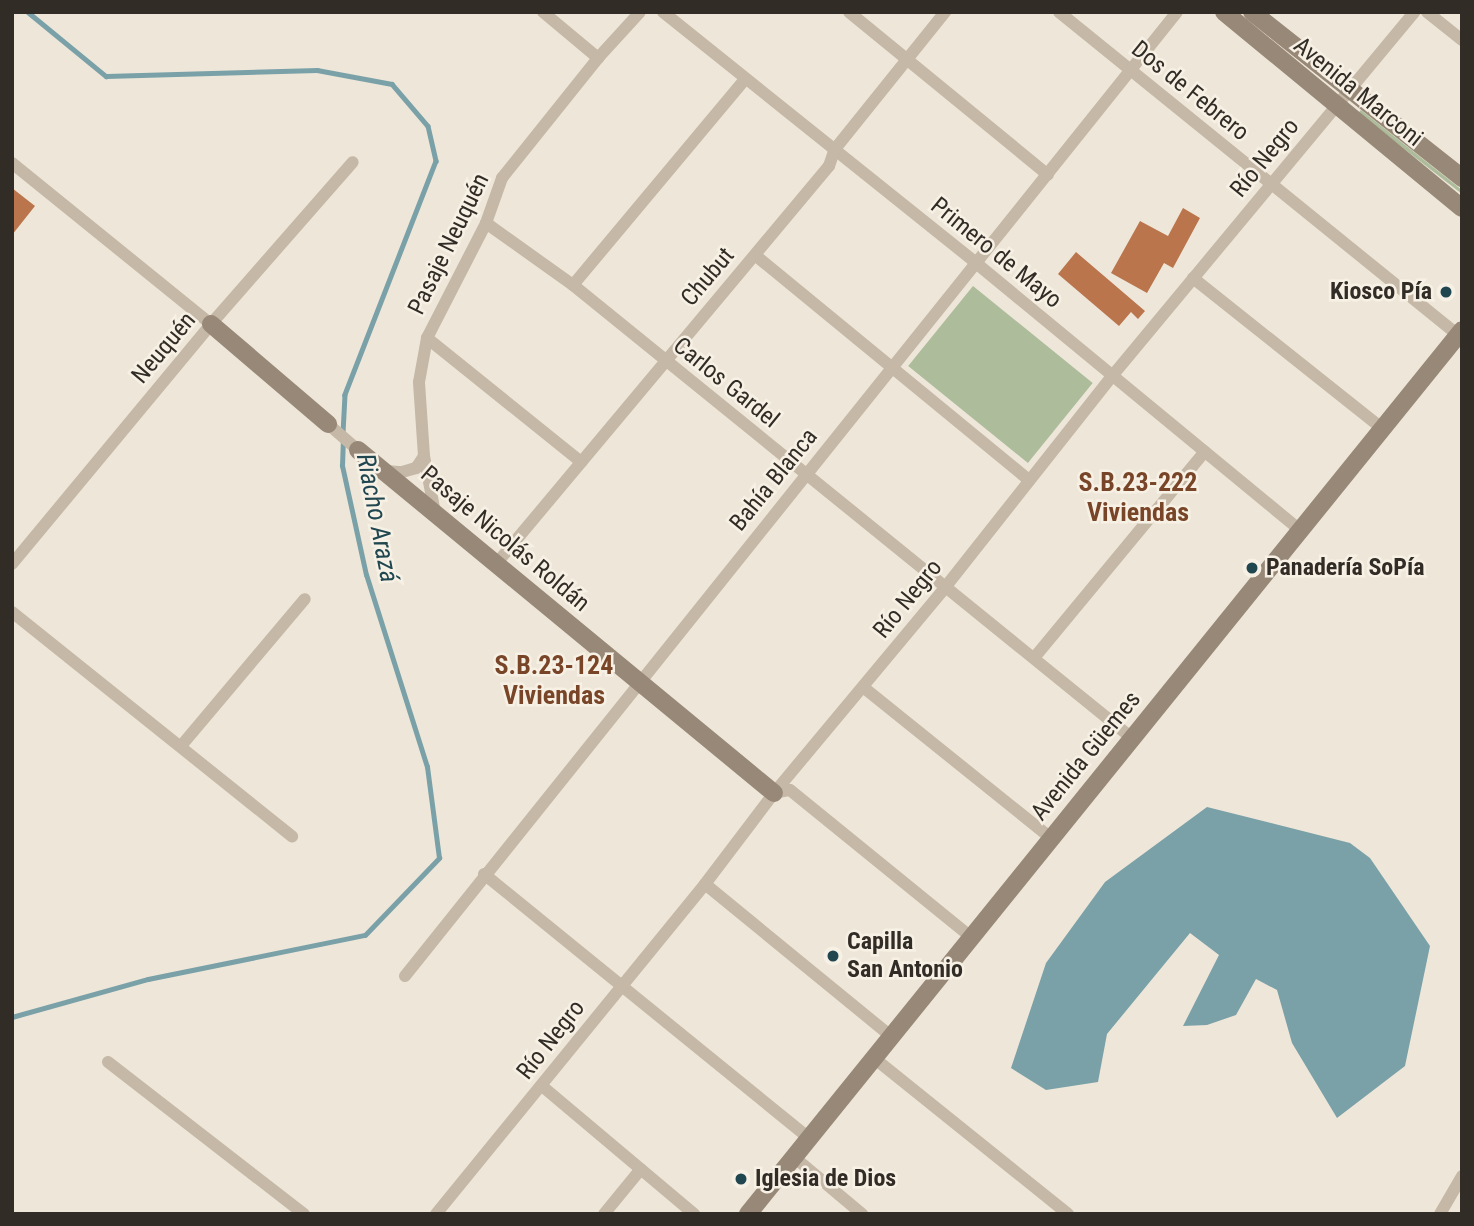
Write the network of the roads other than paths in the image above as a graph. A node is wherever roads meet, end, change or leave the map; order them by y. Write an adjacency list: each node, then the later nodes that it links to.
1 (542, 12): 13 (street)
2 (640, 12): 13 (street, Pasaje Neuquén)
3 (663, 12): 16 (street, Primero de Mayo)
4 (849, 12): 14 (street)
5 (945, 12): 14 (street, Chubut)
6 (1059, 12): 15 (street, Dos de Febrero)
7 (1177, 12): 15 (street, Bahía Blanca)
8 (1224, 12): 18 (street, Avenida Marconi)
9 (1252, 12): 17 (street, Avenida Marconi)
10 (1415, 12): 17 (street, Río Negro)
11 (1427, 12): 12 (street)
12 (1462, 40)
13 (598, 58): 26 (street, Pasaje Neuquén)
14 (908, 60): 19 (street, Chubut); 22 (street)
15 (1131, 70): 22 (street, Bahía Blanca); 24 (street, Dos de Febrero)
16 (745, 79): 19 (street, Primero de Mayo); 30 (street)
17 (1349, 90): 18 (street, Río Negro); 23 (street, Avenida Marconi)
18 (1335, 106): 24 (street, Río Negro); 25 (street, Avenida Marconi)
19 (835, 149): 27 (street, Chubut); 28 (street, Primero de Mayo)
20 (353, 162): 31 (street, Neuquén)
21 (12, 163): 31 (street, Pasaje Nicolás Roldán)
22 (1048, 175): 28 (street, Bahía Blanca)
23 (1462, 178)
24 (1271, 184): 29 (street, Río Negro); 32 (street, Dos de Febrero)
25 (1462, 208)
26 (486, 223): 30 (street, Carlos Gardel); 33 (street, Pasaje Neuquén)
27 (755, 255): 34 (street, Chubut); 35 (street)
28 (976, 263): 35 (street, Bahía Blanca); 36 (street, Primero de Mayo)
29 (1194, 278): 36 (street, Río Negro); 38 (street)
30 (573, 285): 34 (street, Carlos Gardel)
31 (211, 324): 37 (street, Pasaje Nicolás Roldán); 48 (street, Neuquén)
32 (1460, 332): 38 (street, Avenida Güemes)
33 (427, 338): 41 (street, Pasaje Neuquén); 42 (street)
34 (665, 362): 42 (street, Chubut); 44 (street, Carlos Gardel)
35 (894, 367): 44 (street, Bahía Blanca); 45 (street)
36 (1113, 375): 40 (street, Primero de Mayo); 45 (street, Río Negro)
37 (328, 424): 39 (street, Pasaje Nicolás Roldán)
38 (1383, 429): 47 (street, Avenida Güemes)
39 (358, 450): 43 (street, Pasaje Nicolás Roldán)
40 (1205, 451): 47 (street, Primero de Mayo); 53 (street)
41 (424, 456): 43 (street); 46 (street, Pasaje Neuquén)
42 (581, 462): 49 (street, Chubut)
43 (386, 471): 46 (street, Pasaje Nicolás Roldán)
44 (805, 473): 50 (street, Carlos Gardel); 54 (street, Bahía Blanca)
45 (1029, 480): 50 (street, Río Negro)
46 (435, 516): 49 (street, Pasaje Nicolás Roldán)
47 (1300, 530): 56 (street, Avenida Güemes)
48 (12, 564)
49 (496, 564): 54 (street, Pasaje Nicolás Roldán)
50 (947, 585): 53 (street, Carlos Gardel); 55 (street, Río Negro)
51 (305, 599): 57 (street)
52 (12, 612): 57 (street)
53 (1034, 658): 56 (street, Carlos Gardel)
54 (640, 682): 58 (street, Pasaje Nicolás Roldán); 61 (street, Bahía Blanca)
55 (863, 687): 58 (street, Río Negro); 60 (street)
56 (1133, 738): 60 (street, Avenida Güemes)
57 (181, 746): 59 (street)
58 (774, 793): 62 (street, Río Negro); 63 (street, Pasaje Nicolás Roldán)
59 (292, 836)
60 (1051, 838): 63 (street, Avenida Güemes)
61 (484, 874): 64 (street, Bahía Blanca); 65 (street)
62 (705, 884): 65 (street, Río Negro); 66 (street)
63 (971, 937): 66 (street, Avenida Güemes)
64 (405, 976)
65 (621, 985): 69 (street, Río Negro); 70 (street)
66 (891, 1037): 67 (street, Avenida Güemes)
67 (874, 1058): 70 (street, Avenida Güemes); 80 (street)
68 (108, 1062): 74 (street)
69 (542, 1086): 72 (street); 75 (street, Río Negro)
70 (809, 1138): 71 (street, Avenida Güemes)
71 (794, 1157): 78 (street, Avenida Güemes); 79 (street)
72 (641, 1169): 76 (street); 77 (street)
73 (1462, 1176): 81 (street)
74 (304, 1214)
75 (436, 1214)
76 (604, 1214)
77 (694, 1214)
78 (748, 1214)
79 (862, 1214)
80 (1068, 1214)
81 (1440, 1214)

